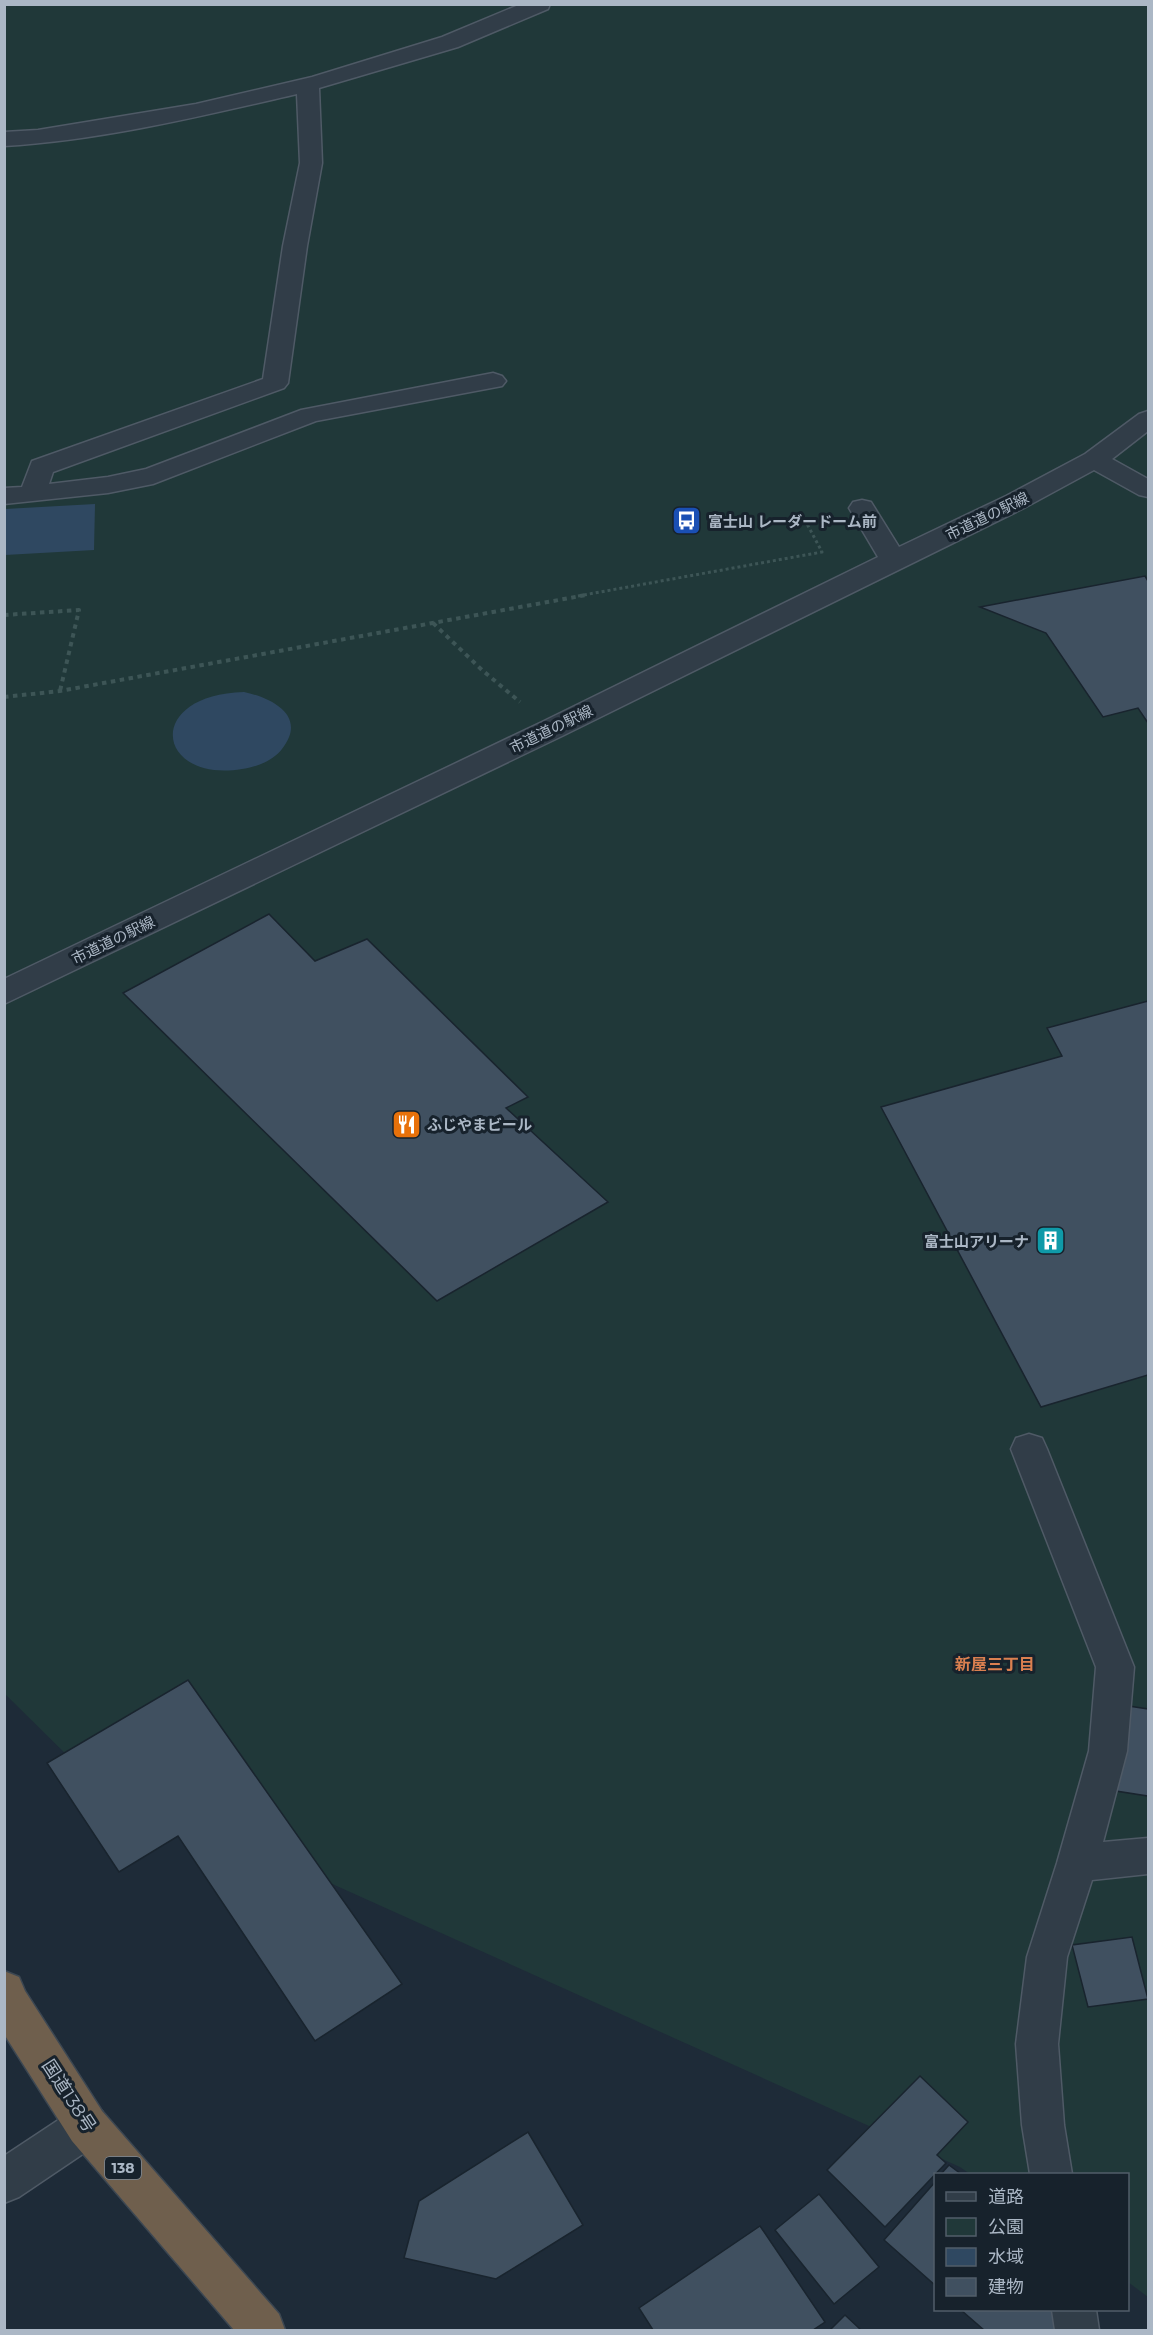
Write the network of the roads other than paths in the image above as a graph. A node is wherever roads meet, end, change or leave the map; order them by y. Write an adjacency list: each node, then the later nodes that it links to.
1 (540, 4): 2 (street)
2 (308, 84): 3 (street); 8 (street)
3 (4, 139)
4 (493, 381): 8 (street)
5 (1149, 419): 6 (street, 市道道の駅線)
6 (1094, 460): 7 (street); 11 (street, 市道道の駅線)
7 (1149, 489)
8 (33, 494): 9 (street)
9 (4, 496)
10 (862, 508): 11 (street)
11 (893, 560): 12 (street, 市道道の駅線)
12 (4, 993)
13 (1029, 1449): 15 (street)
14 (1149, 1856): 15 (street)
15 (1077, 1863): 18 (street)
16 (4, 1991): 17 (highway, 国道138号 / 138)
17 (87, 2126): 19 (street); 21 (highway, 国道138号 / 138)
18 (1051, 2173)
19 (4, 2182)
20 (1074, 2311): 22 (street)
21 (262, 2331)
22 (1077, 2331)

